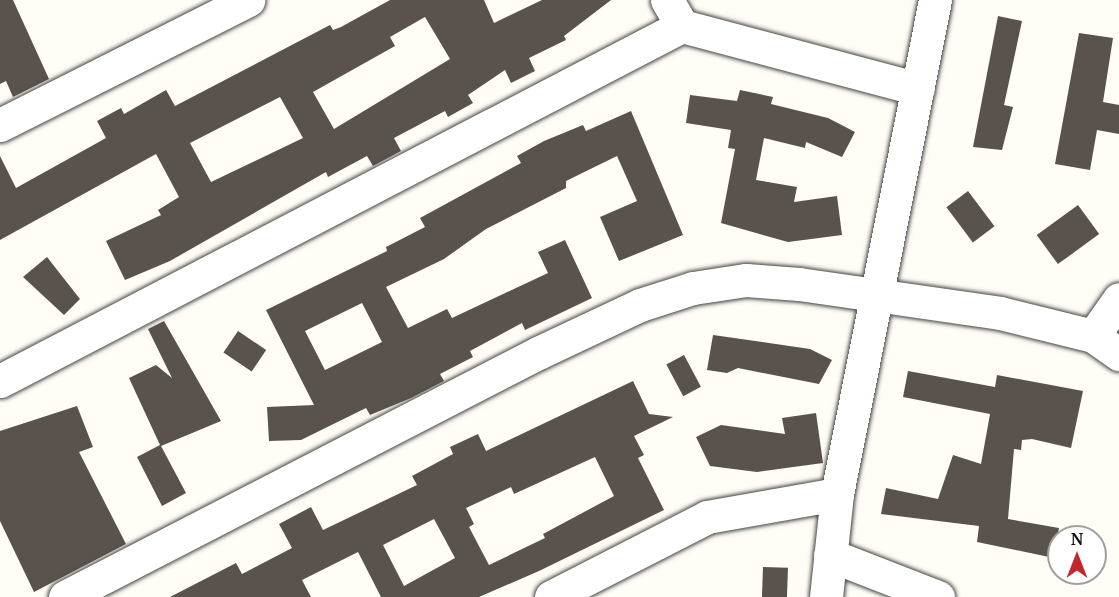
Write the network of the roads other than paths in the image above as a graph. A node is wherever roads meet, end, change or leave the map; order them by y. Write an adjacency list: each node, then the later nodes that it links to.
1 (248, 0): 5 (street)
2 (935, 0): 4 (street)
3 (674, 13): 4 (street); 9 (street)
4 (918, 89): 6 (street)
5 (0, 125)
6 (876, 295): 8 (street); 10 (street); 12 (street)
7 (1118, 296): 8 (street)
8 (1106, 345)
9 (0, 381)
10 (837, 494): 11 (street); 13 (street)
11 (830, 555): 14 (street); 15 (street)
12 (65, 597)
13 (551, 597)
14 (826, 597)
15 (938, 597)

